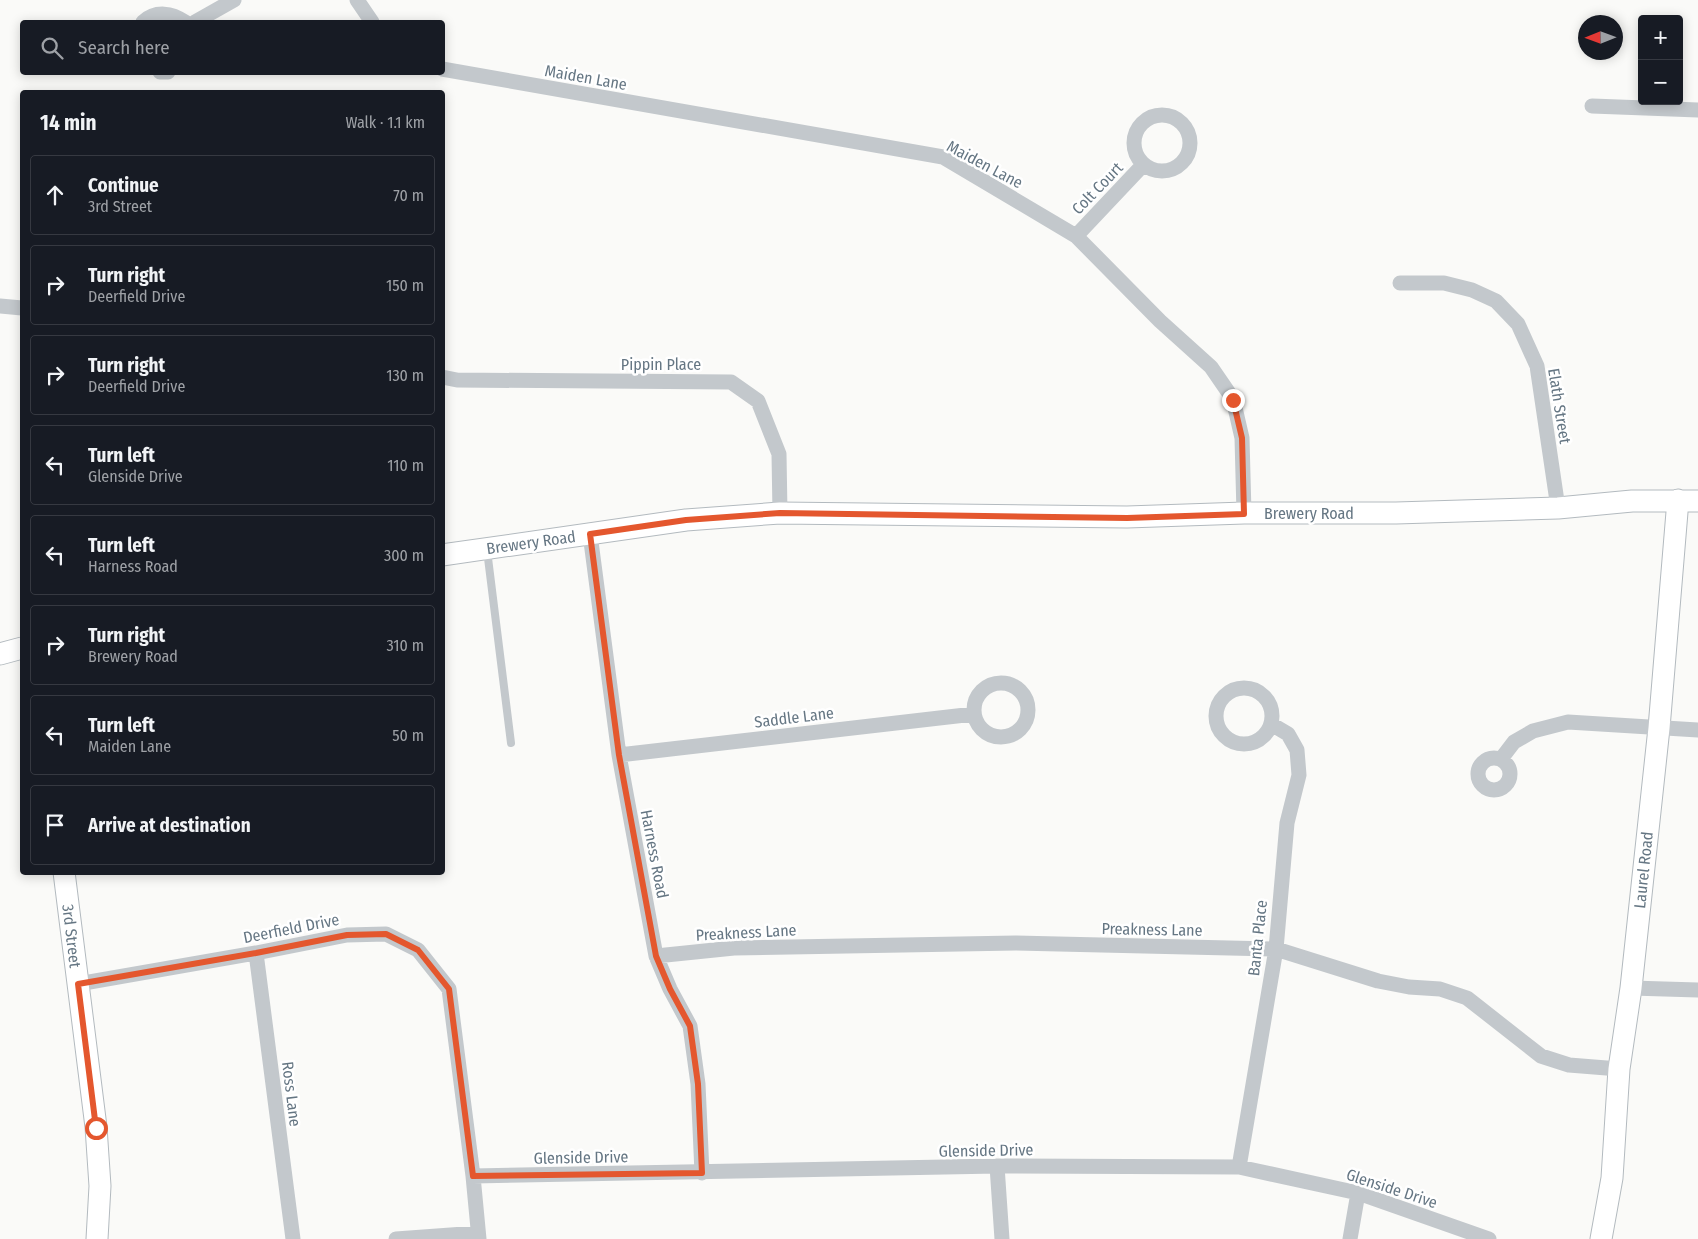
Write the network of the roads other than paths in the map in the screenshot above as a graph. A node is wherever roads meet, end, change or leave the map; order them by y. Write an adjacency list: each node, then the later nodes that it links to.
1 (234, 0): 5 (street)
2 (357, 0): 6 (street)
3 (147, 20): 4 (street)
4 (181, 20)
5 (199, 20)
6 (371, 20)
7 (445, 70): 11 (street, Maiden Lane)
8 (1592, 106): 9 (street)
9 (1698, 110)
10 (1144, 165): 11 (street, Colt Court)
11 (1076, 236): 19 (street, Maiden Lane)
12 (1400, 282): 17 (street, Elath Street)
13 (0, 306): 14 (street)
14 (20, 308)
15 (445, 378): 18 (street, Pippin Place)
16 (1688, 501): 17 (street, Brewery Road); 27 (street, Laurel Road)
17 (1558, 508): 19 (street, Brewery Road)
18 (780, 513): 19 (street, Brewery Road); 20 (street, Brewery Road)
19 (1244, 514)
20 (590, 534): 21 (street, Brewery Road); 30 (street, Harness Road)
21 (487, 548): 22 (street, Brewery Road); 29 (lane)
22 (445, 555)
23 (20, 649): 24 (street)
24 (0, 654)
25 (974, 714): 30 (street, Saddle Lane)
26 (1271, 724): 33 (street, Banta Place)
27 (1659, 728): 28 (street); 31 (street); 37 (street, Laurel Road)
28 (1698, 730)
29 (512, 744)
30 (619, 755): 35 (street, Harness Road)
31 (1501, 760)
32 (64, 875): 36 (street, 3rd Street)
33 (1276, 949): 35 (street, Preakness Lane); 39 (street, Preakness Lane); 41 (street, Banta Place)
34 (256, 953): 36 (street, Deerfield Drive); 43 (street, Deerfield Drive); 47 (street, Ross Lane)
35 (656, 956): 42 (street, Harness Road)
36 (78, 984): 46 (street, 3rd Street)
37 (1631, 988): 38 (street); 39 (street, Laurel Road)
38 (1698, 990)
39 (1619, 1069): 52 (street, Laurel Road)
40 (997, 1166): 41 (street, Glenside Drive); 42 (street, Glenside Drive); 49 (street)
41 (1239, 1167): 44 (street, Glenside Drive)
42 (702, 1173): 43 (street, Glenside Drive)
43 (473, 1176): 45 (street, Deerfield Drive)
44 (1358, 1193): 50 (street); 51 (street, Glenside Drive)
45 (478, 1236): 48 (street)
46 (96, 1239)
47 (293, 1239)
48 (396, 1239)
49 (1002, 1239)
50 (1350, 1239)
51 (1489, 1239)
52 (1600, 1239)

